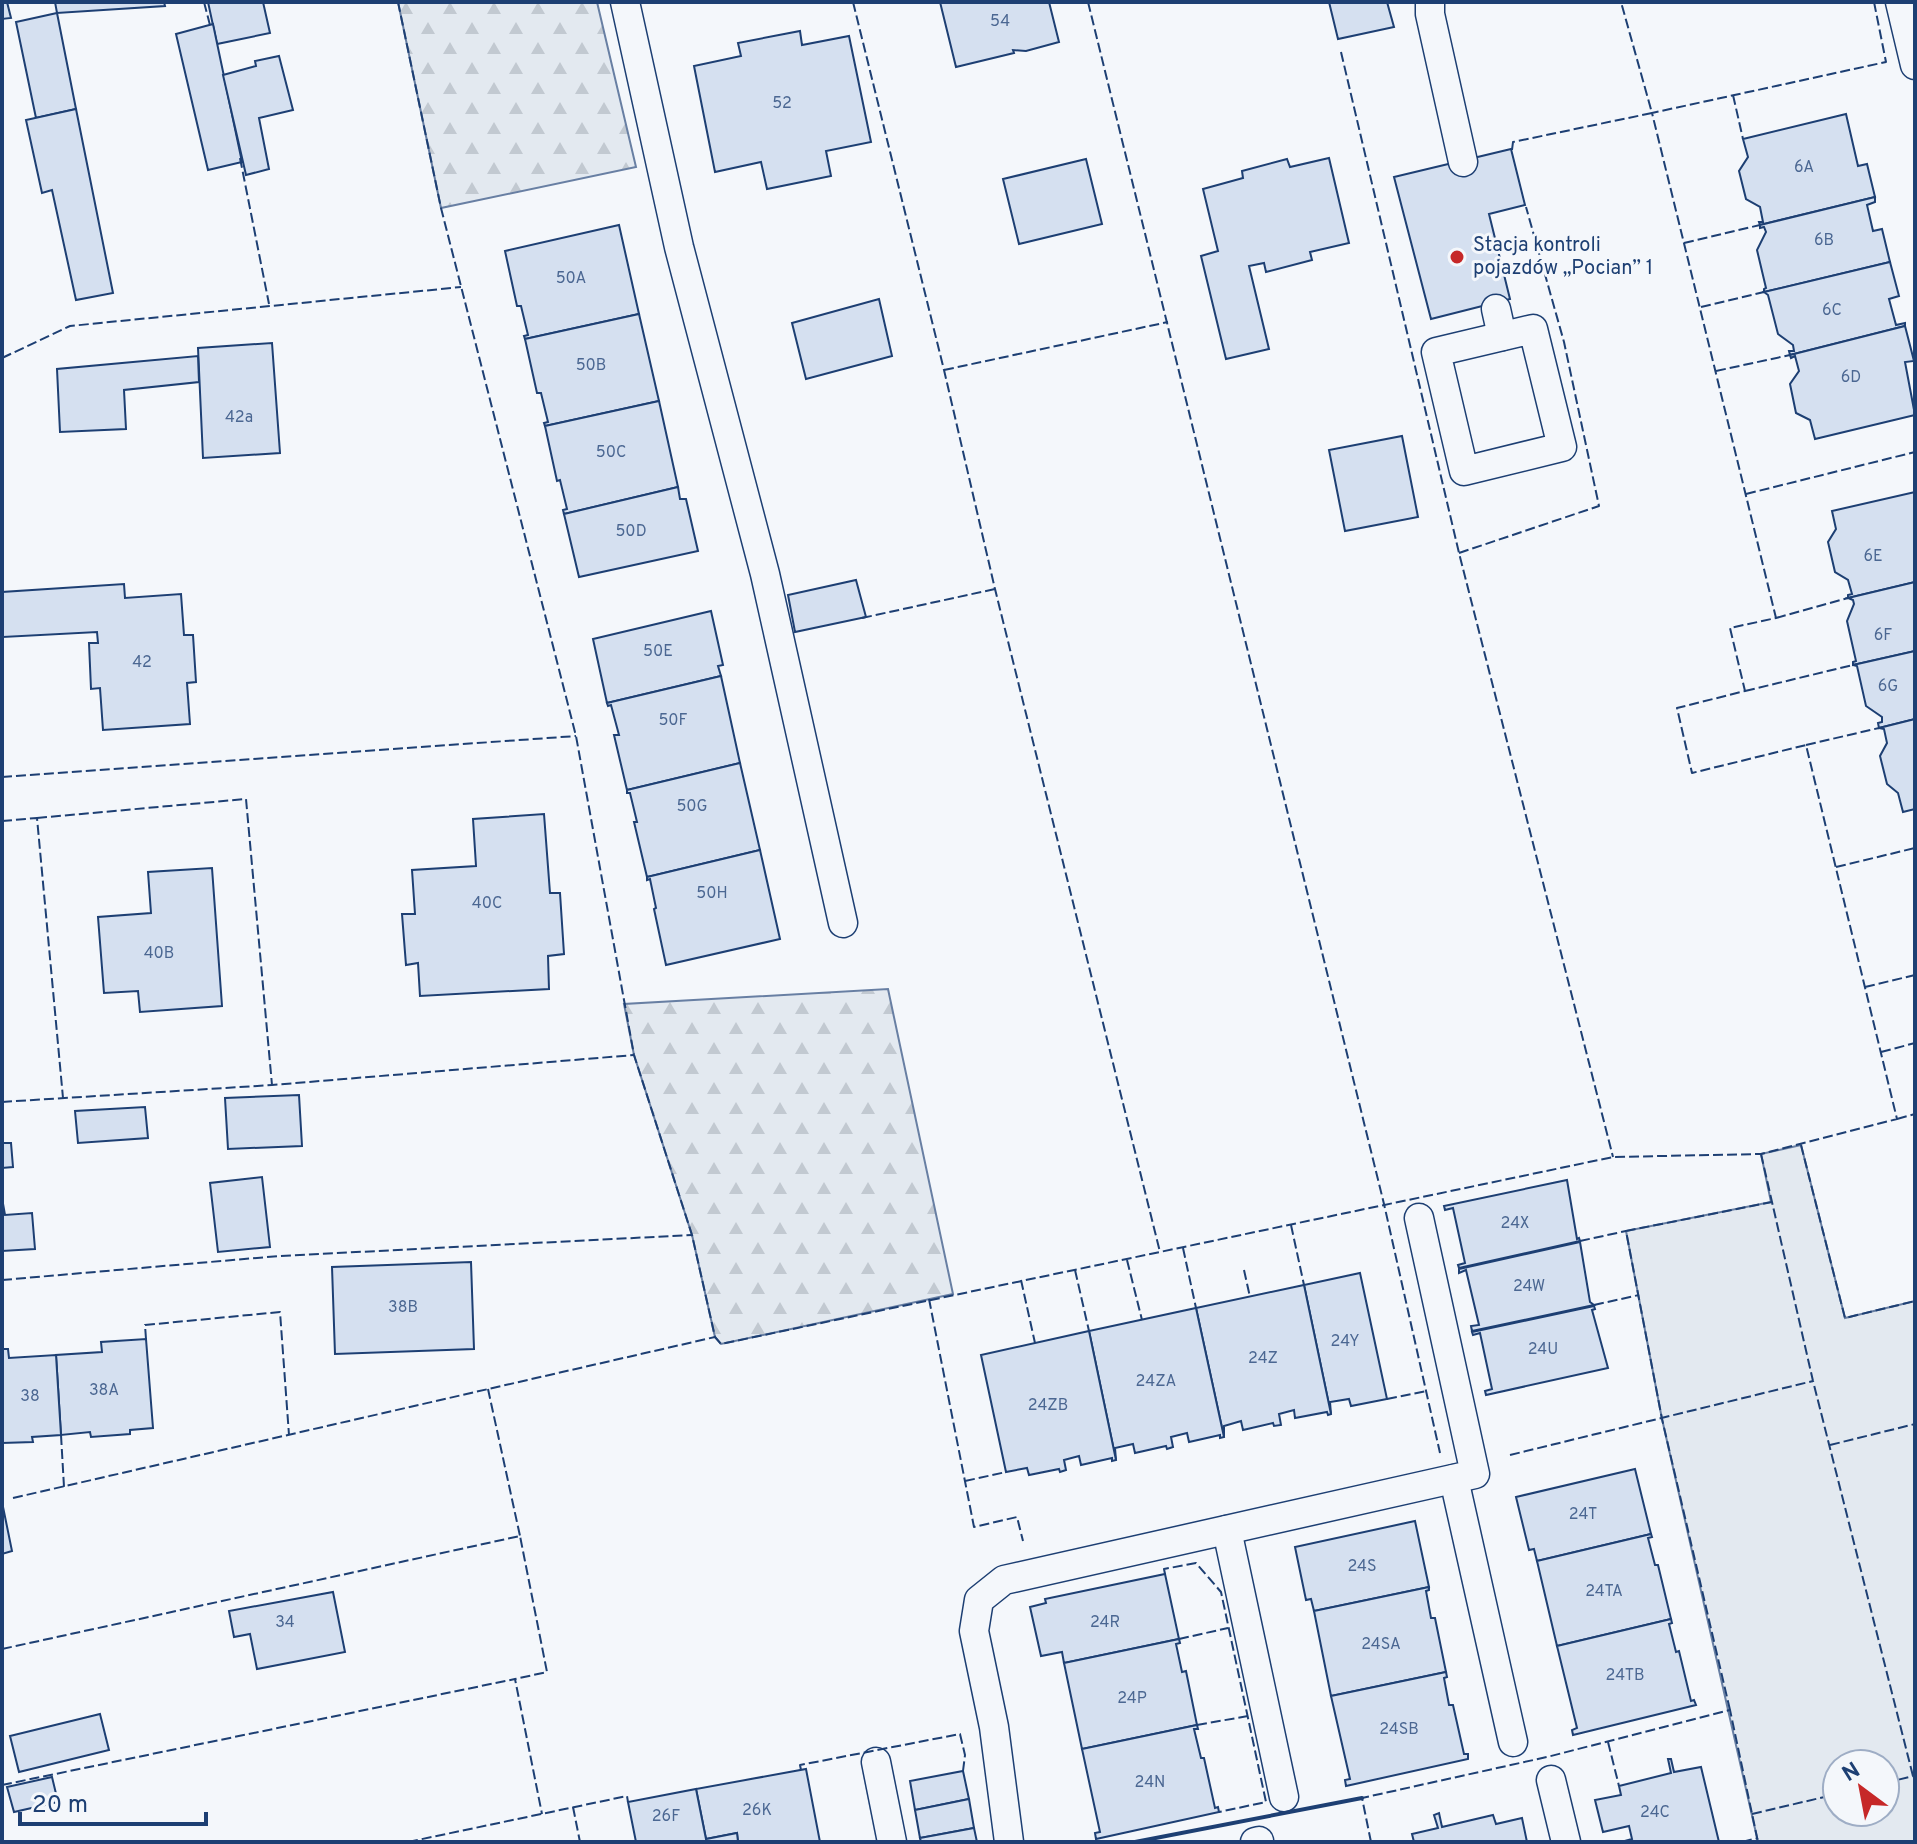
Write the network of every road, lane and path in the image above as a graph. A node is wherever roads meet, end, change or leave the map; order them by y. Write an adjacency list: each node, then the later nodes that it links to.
1 (625, 2): 7 (lane)
2 (1430, 2): 5 (lane)
3 (1900, 2): 4 (lane)
4 (1915, 65)
5 (1463, 162)
6 (1499, 323): 6 (lane)
7 (843, 923)
8 (1419, 1218): 9 (lane)
9 (1454, 1479): 10 (lane); 11 (lane)
10 (1227, 1530): 14 (lane); 16 (lane)
11 (1513, 1742)
12 (876, 1762): 15 (lane)
13 (1551, 1780): 17 (lane)
14 (1284, 1797)
15 (892, 1842)
16 (1009, 1842)
17 (1566, 1842)

